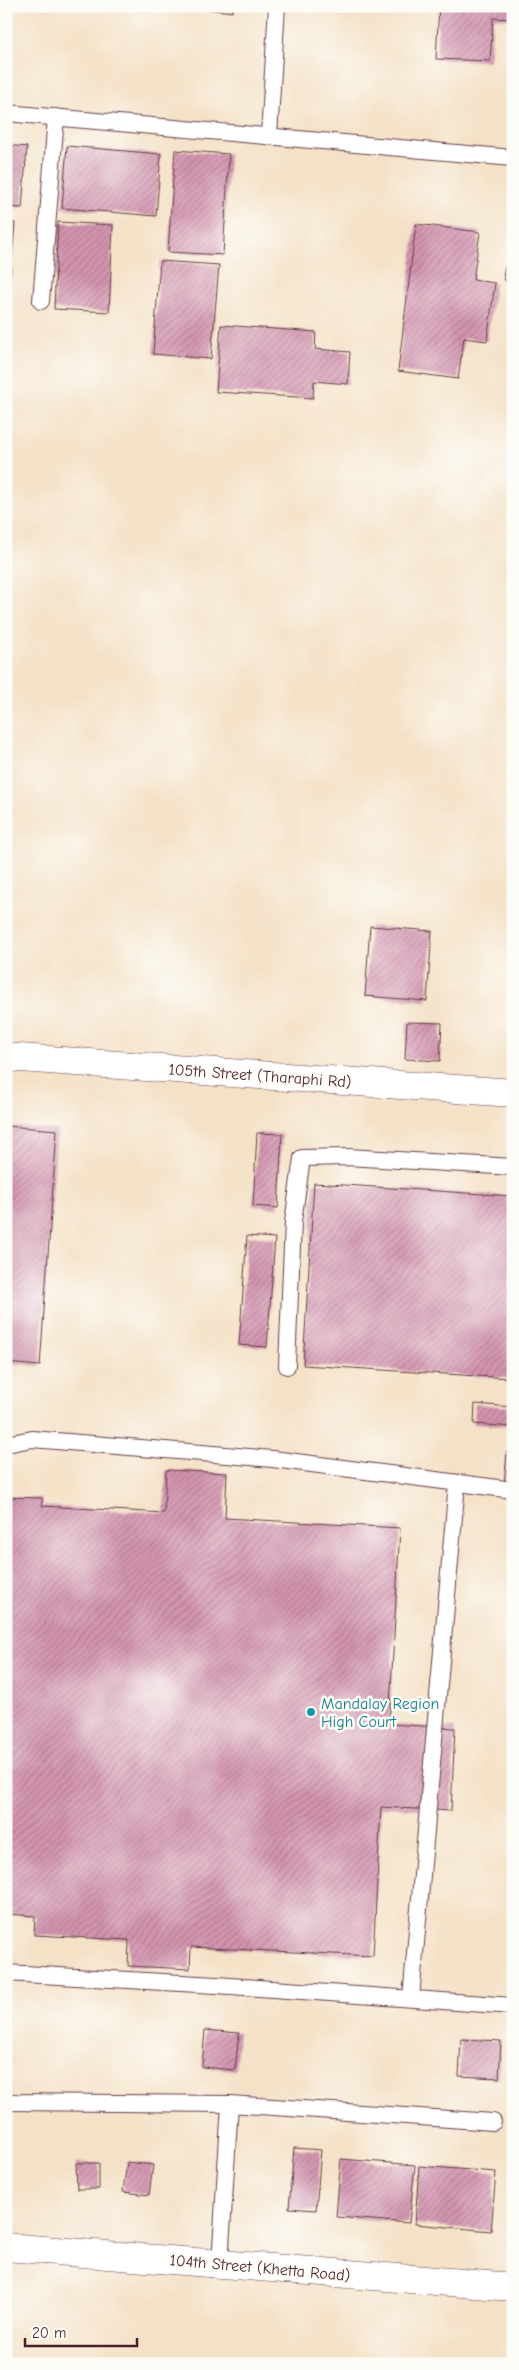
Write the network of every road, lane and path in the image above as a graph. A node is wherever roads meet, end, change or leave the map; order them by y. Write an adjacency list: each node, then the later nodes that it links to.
1 (277, 6): 4 (lane)
2 (6, 113): 3 (lane)
3 (56, 117): 4 (lane); 6 (lane)
4 (270, 136): 5 (lane)
5 (513, 158)
6 (41, 300)
7 (6, 1057): 8 (street, 105th Street (Tharaphi Rd))
8 (513, 1093)
9 (513, 1168): 10 (lane)
10 (287, 1366)
11 (6, 1444): 12 (lane)
12 (457, 1483): 13 (lane); 15 (lane)
13 (513, 1490)
14 (6, 1973): 15 (lane)
15 (411, 1998): 16 (lane)
16 (513, 2006)
17 (6, 2102): 18 (lane)
18 (230, 2104): 19 (lane); 21 (lane)
19 (493, 2122)
20 (6, 2247): 21 (street, 104th Street (Khetta Road))
21 (220, 2263): 22 (street, 104th Street (Khetta Road))
22 (513, 2287)

